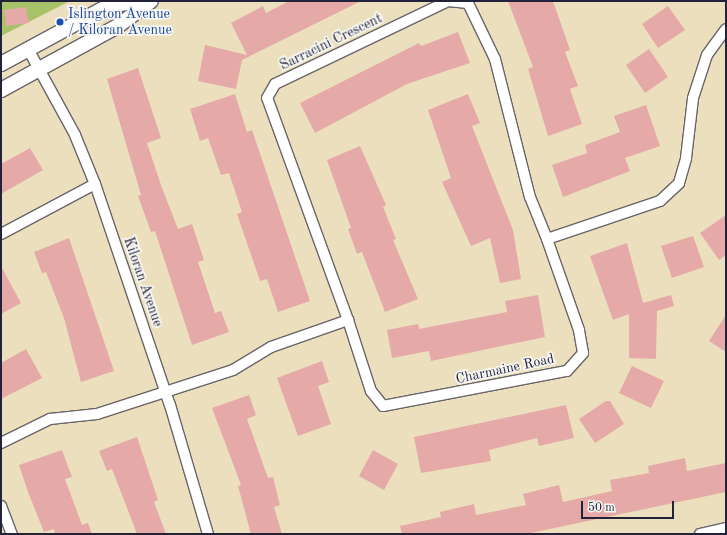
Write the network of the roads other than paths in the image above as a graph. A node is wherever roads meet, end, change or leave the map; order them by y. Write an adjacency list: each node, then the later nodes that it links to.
1 (141, 1): 4 (main road)
2 (152, 1): 6 (main road)
3 (726, 29): 10 (street)
4 (28, 49): 5 (main road); 6 (street, Kiloran Avenue)
5 (1, 64)
6 (39, 69): 7 (main road); 8 (street, Kiloran Avenue)
7 (1, 90)
8 (95, 184): 9 (street); 12 (street, Kiloran Avenue)
9 (1, 234)
10 (546, 240): 11 (street, Charmaine Road); 11 (street, Sarracini Crescent)
11 (348, 320): 12 (street)
12 (165, 390): 13 (street); 17 (street, Kiloran Avenue)
13 (1, 443)
14 (1, 506): 16 (street)
15 (726, 528): 18 (street)
16 (12, 534)
17 (208, 534)
18 (700, 534)

